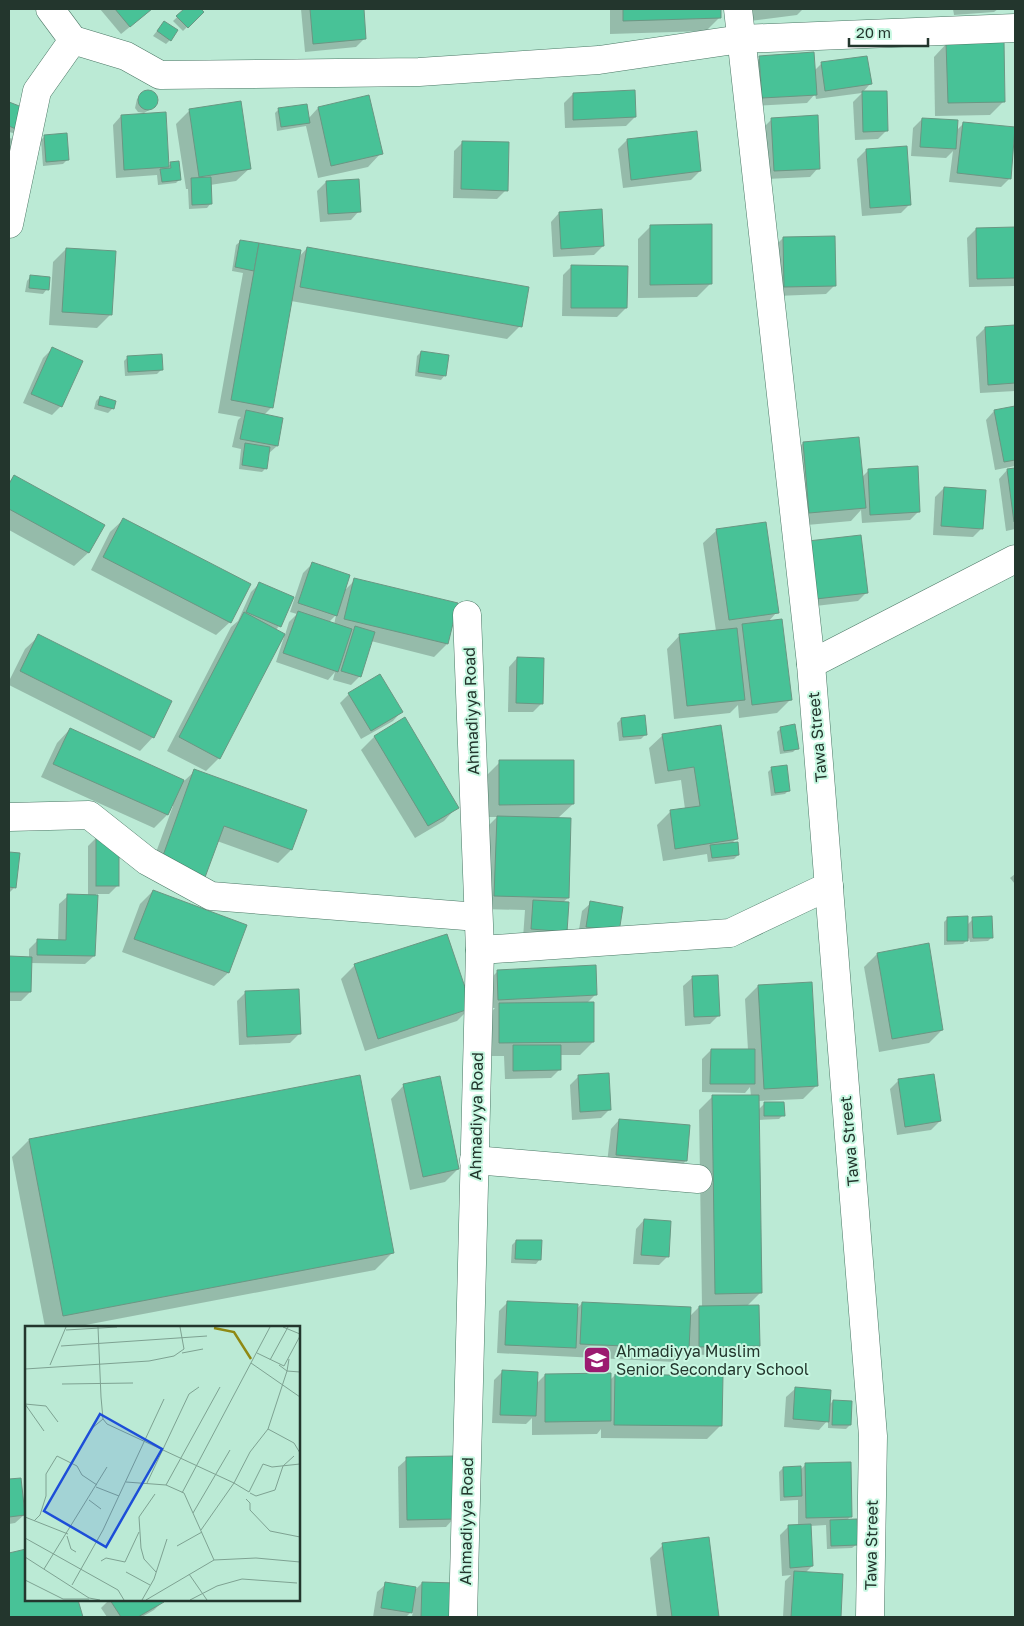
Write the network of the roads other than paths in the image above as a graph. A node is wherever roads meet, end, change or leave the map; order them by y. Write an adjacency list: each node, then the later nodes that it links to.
1 (50, 9): 5 (street)
2 (738, 9): 4 (street, Tawa Street)
3 (1015, 28): 4 (street)
4 (741, 39): 5 (street); 9 (street, Tawa Street)
5 (73, 40): 6 (street)
6 (9, 224)
7 (1015, 559): 9 (street)
8 (467, 615): 12 (street, Ahmadiyya Road)
9 (811, 664): 11 (street, Tawa Street)
10 (9, 817): 12 (street)
11 (829, 886): 13 (street); 17 (street, Tawa Street)
12 (478, 917): 13 (street, Ahmadiyya Road)
13 (480, 950): 14 (street, Ahmadiyya Road)
14 (474, 1160): 15 (street); 16 (street, Ahmadiyya Road)
15 (698, 1180)
16 (463, 1617)
17 (870, 1617)

